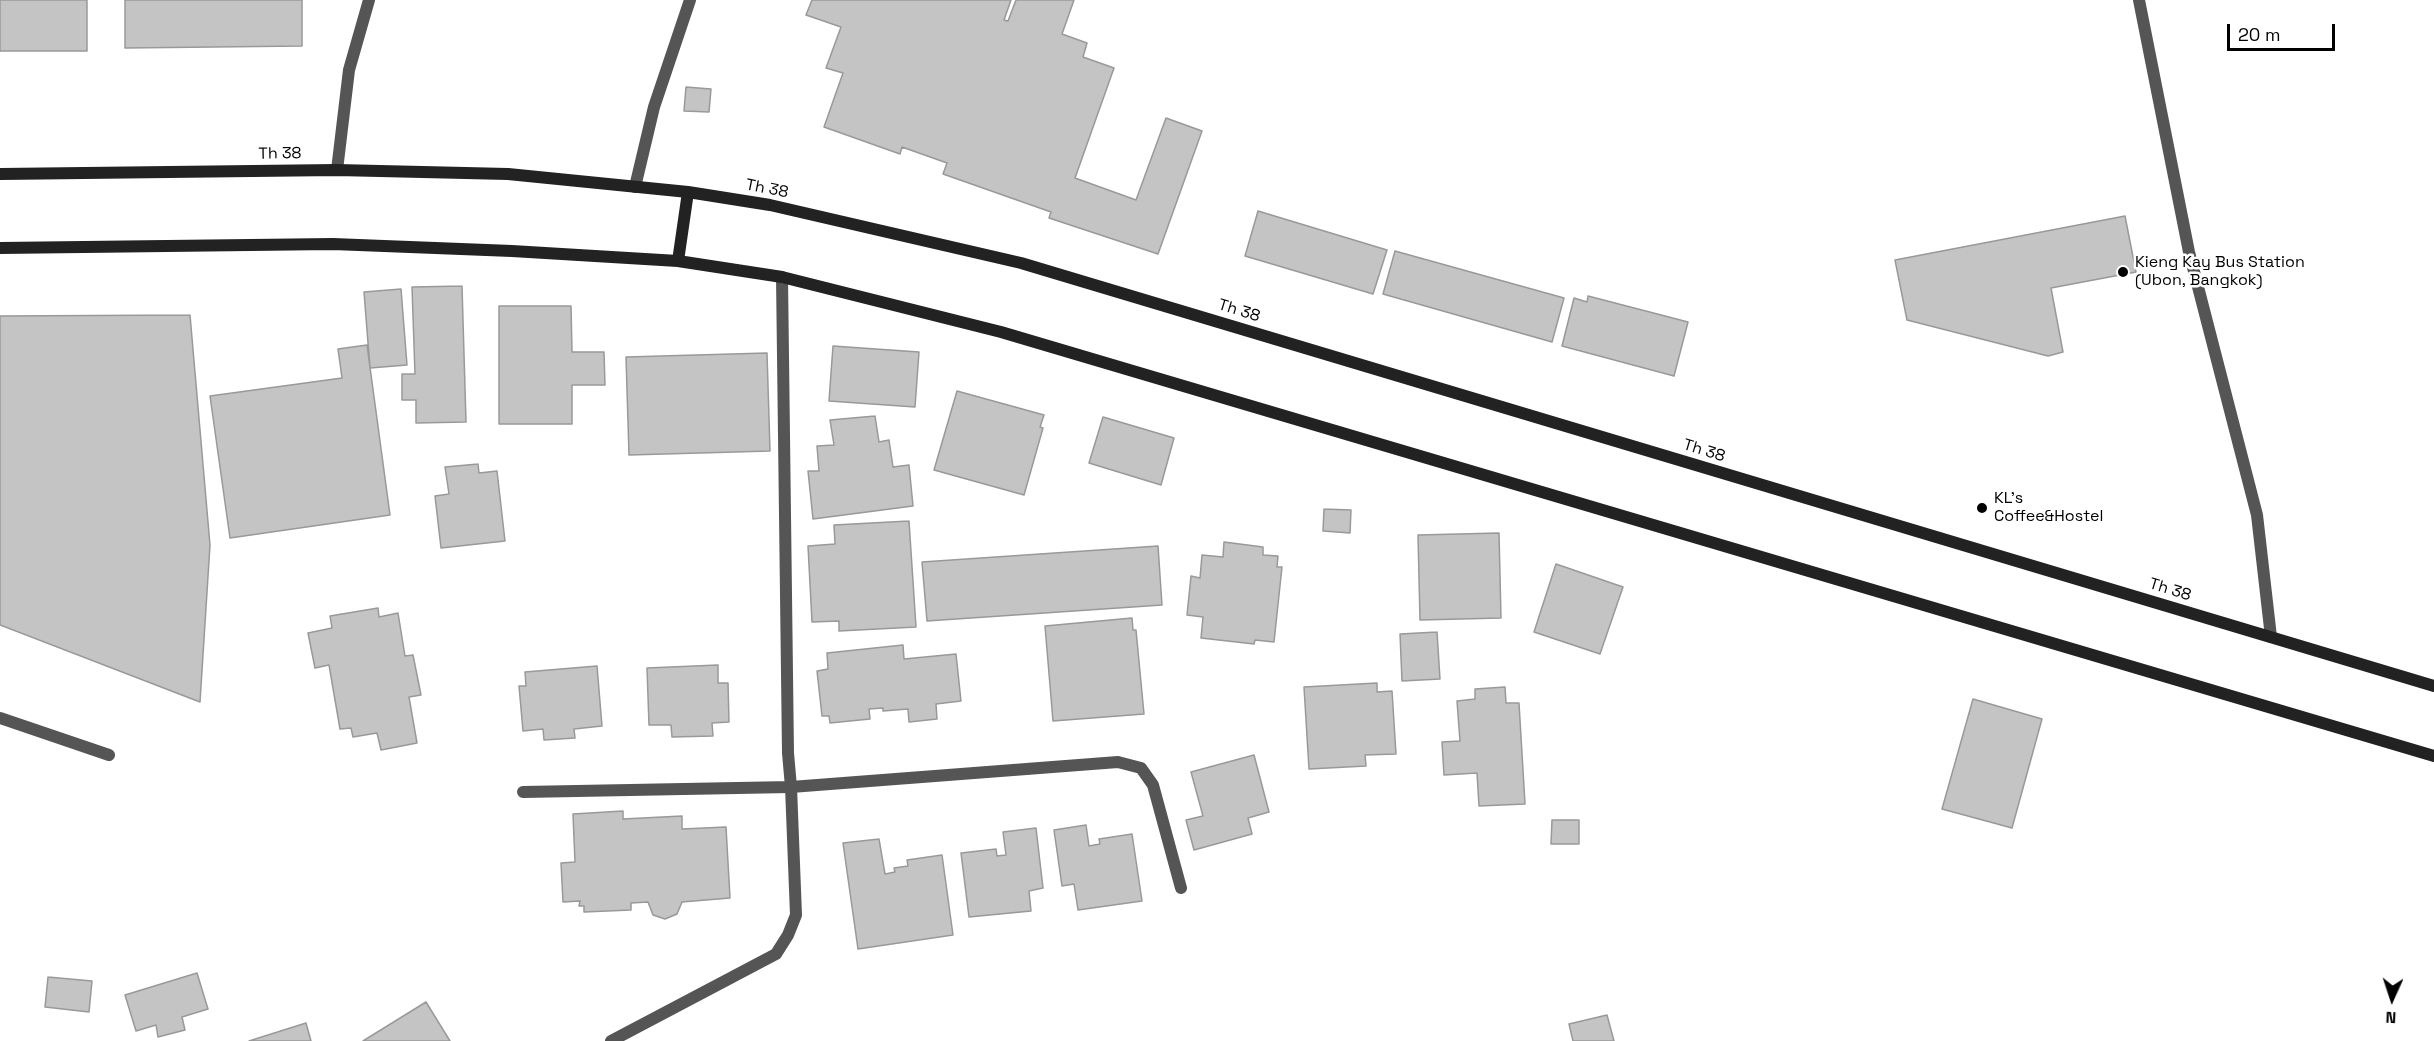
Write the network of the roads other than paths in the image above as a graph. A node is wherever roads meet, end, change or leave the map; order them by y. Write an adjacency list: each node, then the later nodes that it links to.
1 (369, 0): 4 (street)
2 (690, 0): 6 (street)
3 (2139, 0): 11 (street)
4 (337, 170): 5 (street, Th 38); 6 (street, Th 38)
5 (0, 174)
6 (635, 187): 7 (street, Th 38)
7 (688, 192): 9 (street); 11 (street, Th 38)
8 (0, 248): 9 (street)
9 (678, 261): 10 (street)
10 (782, 277): 15 (street); 16 (street)
11 (2271, 637): 12 (street, Th 38)
12 (2434, 686)
13 (0, 718): 14 (street)
14 (109, 755)
15 (2434, 756)
16 (791, 787): 17 (street); 18 (street); 19 (street)
17 (523, 792)
18 (1181, 888)
19 (611, 1041)

